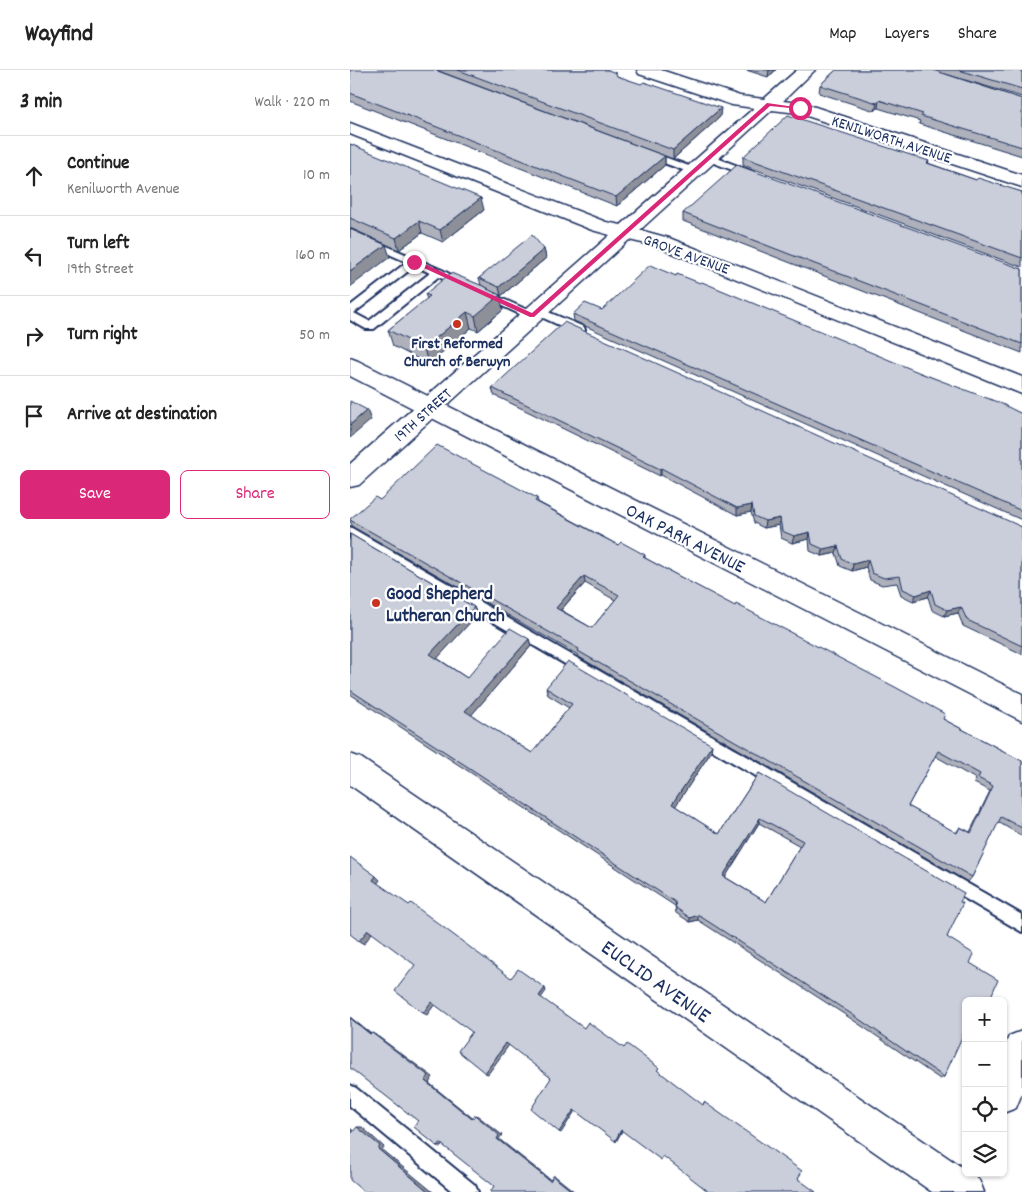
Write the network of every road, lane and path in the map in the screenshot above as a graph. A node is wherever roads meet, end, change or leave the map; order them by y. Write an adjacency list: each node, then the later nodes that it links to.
1 (645, 70): 3 (street, KENILWORTH AVENUE)
2 (808, 70): 3 (street, 19TH STREET)
3 (769, 104): 6 (street, 19TH STREET); 8 (street, KENILWORTH AVENUE)
4 (350, 128): 9 (street, GROVE AVENUE)
5 (636, 149): 6 (lane)
6 (702, 164): 7 (lane); 9 (street, 19TH STREET)
7 (763, 178)
8 (1022, 181)
9 (626, 232): 14 (street, 19TH STREET); 18 (street, GROVE AVENUE)
10 (350, 233): 11 (lane)
11 (414, 262): 12 (lane); 13 (lane)
12 (438, 272): 14 (lane); 15 (lane)
13 (350, 311)
14 (535, 314): 16 (lane); 19 (street, 19TH STREET)
15 (350, 316)
16 (594, 337)
17 (350, 366): 19 (street, OAK PARK AVENUE)
18 (1022, 386)
19 (430, 407): 20 (street, 19TH STREET); 22 (street, OAK PARK AVENUE)
20 (350, 478)
21 (350, 532): 24 (lane)
22 (1022, 708)
23 (350, 768): 30 (street, EUCLID AVENUE)
24 (1022, 924)
25 (1022, 1049): 26 (street)
26 (1006, 1087)
27 (350, 1094): 29 (lane)
28 (970, 1177): 30 (street)
29 (468, 1192)
30 (964, 1192)

